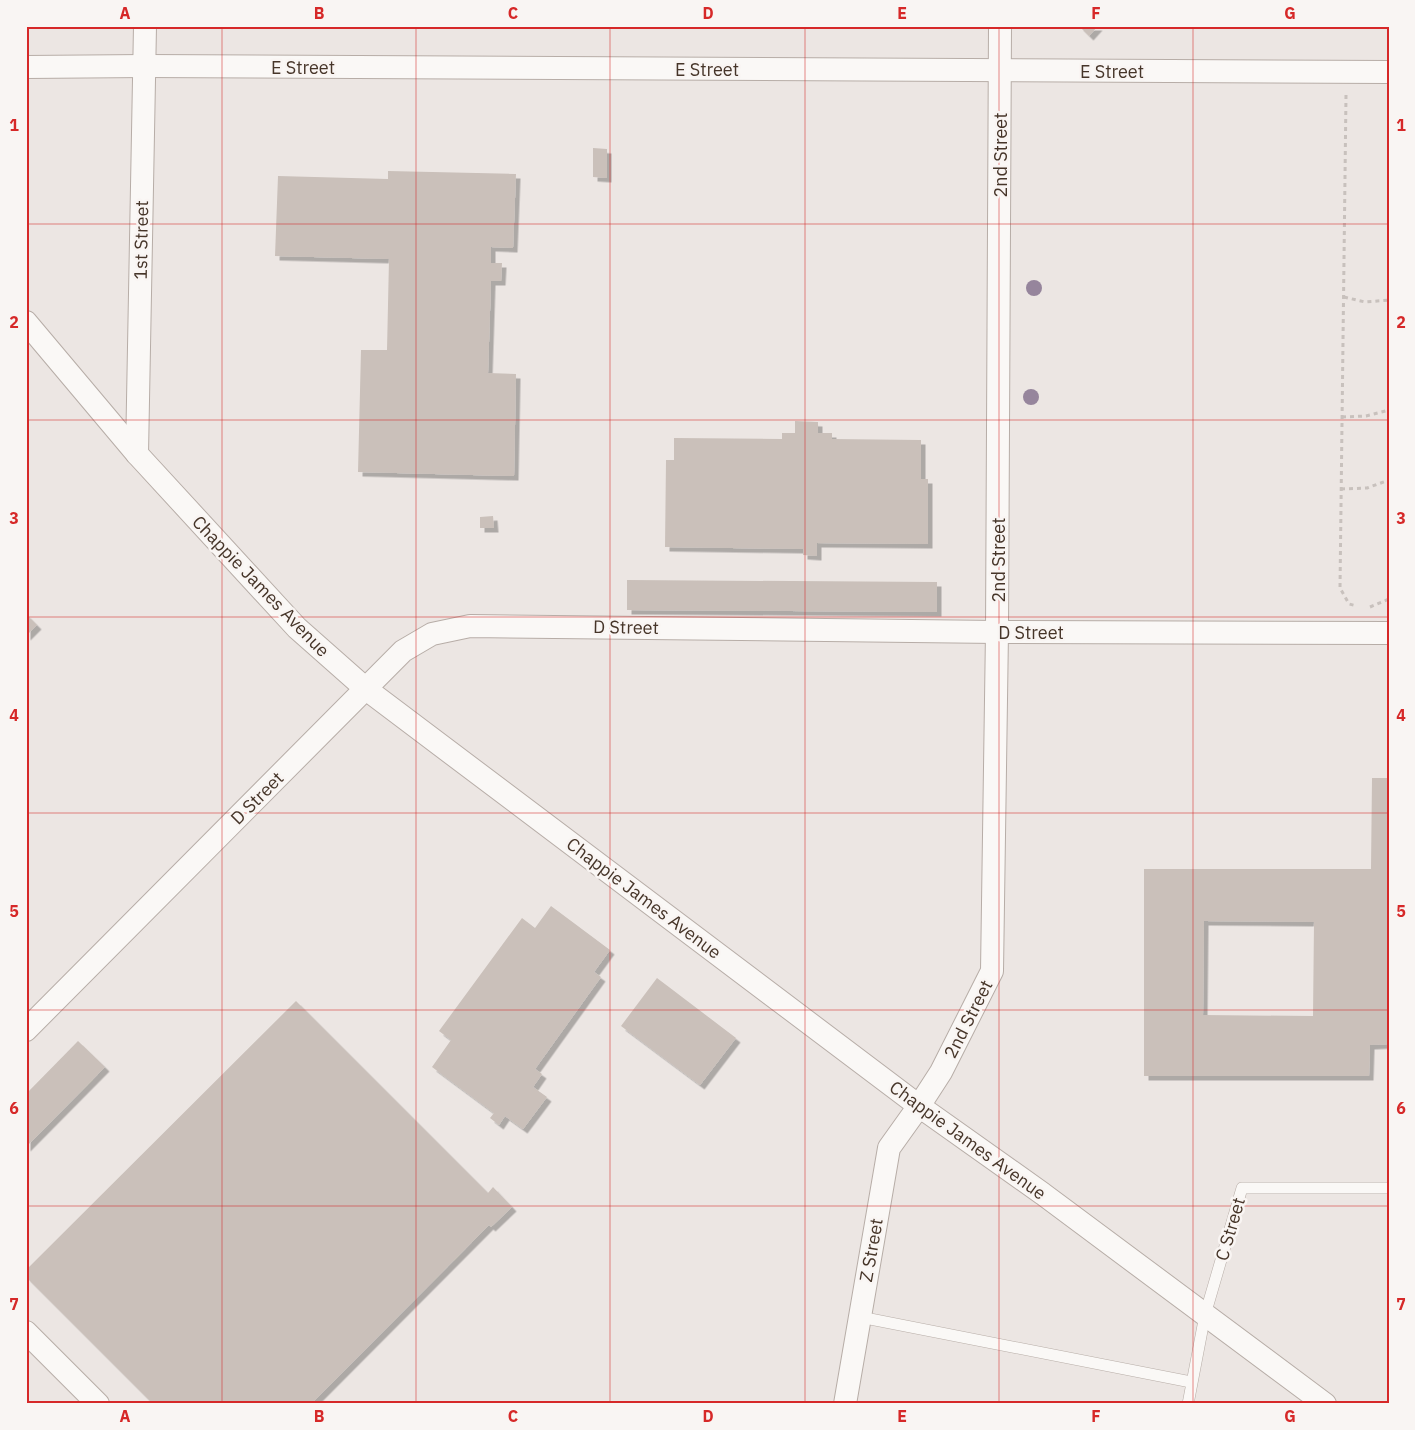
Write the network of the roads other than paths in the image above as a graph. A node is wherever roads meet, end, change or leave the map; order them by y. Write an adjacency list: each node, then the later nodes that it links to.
1 (146, 26): 3 (street, 1st Street)
2 (1000, 26): 5 (street, 2nd Street)
3 (145, 66): 4 (street, E Street); 5 (street, E Street); 8 (street, 1st Street)
4 (26, 67)
5 (1000, 70): 6 (street, E Street); 9 (street, 2nd Street)
6 (1389, 72)
7 (26, 322): 8 (street, Chappie James Avenue)
8 (137, 454): 11 (street, Chappie James Avenue)
9 (997, 632): 10 (street, D Street); 11 (street, D Street); 13 (street, 2nd Street)
10 (1389, 633)
11 (366, 689): 12 (street, D Street); 13 (street, Chappie James Avenue)
12 (26, 1030)
13 (919, 1106): 15 (street, Chappie James Avenue); 16 (street, Z Street)
14 (1389, 1188): 15 (lane, C Street)
15 (1205, 1315): 18 (lane, C Street); 22 (street, Chappie James Avenue)
16 (860, 1317): 18 (lane); 20 (street, Z Street)
17 (26, 1332): 19 (street)
18 (1191, 1382): 21 (lane, C Street)
19 (98, 1404)
20 (845, 1404)
21 (1188, 1404)
22 (1325, 1404)

